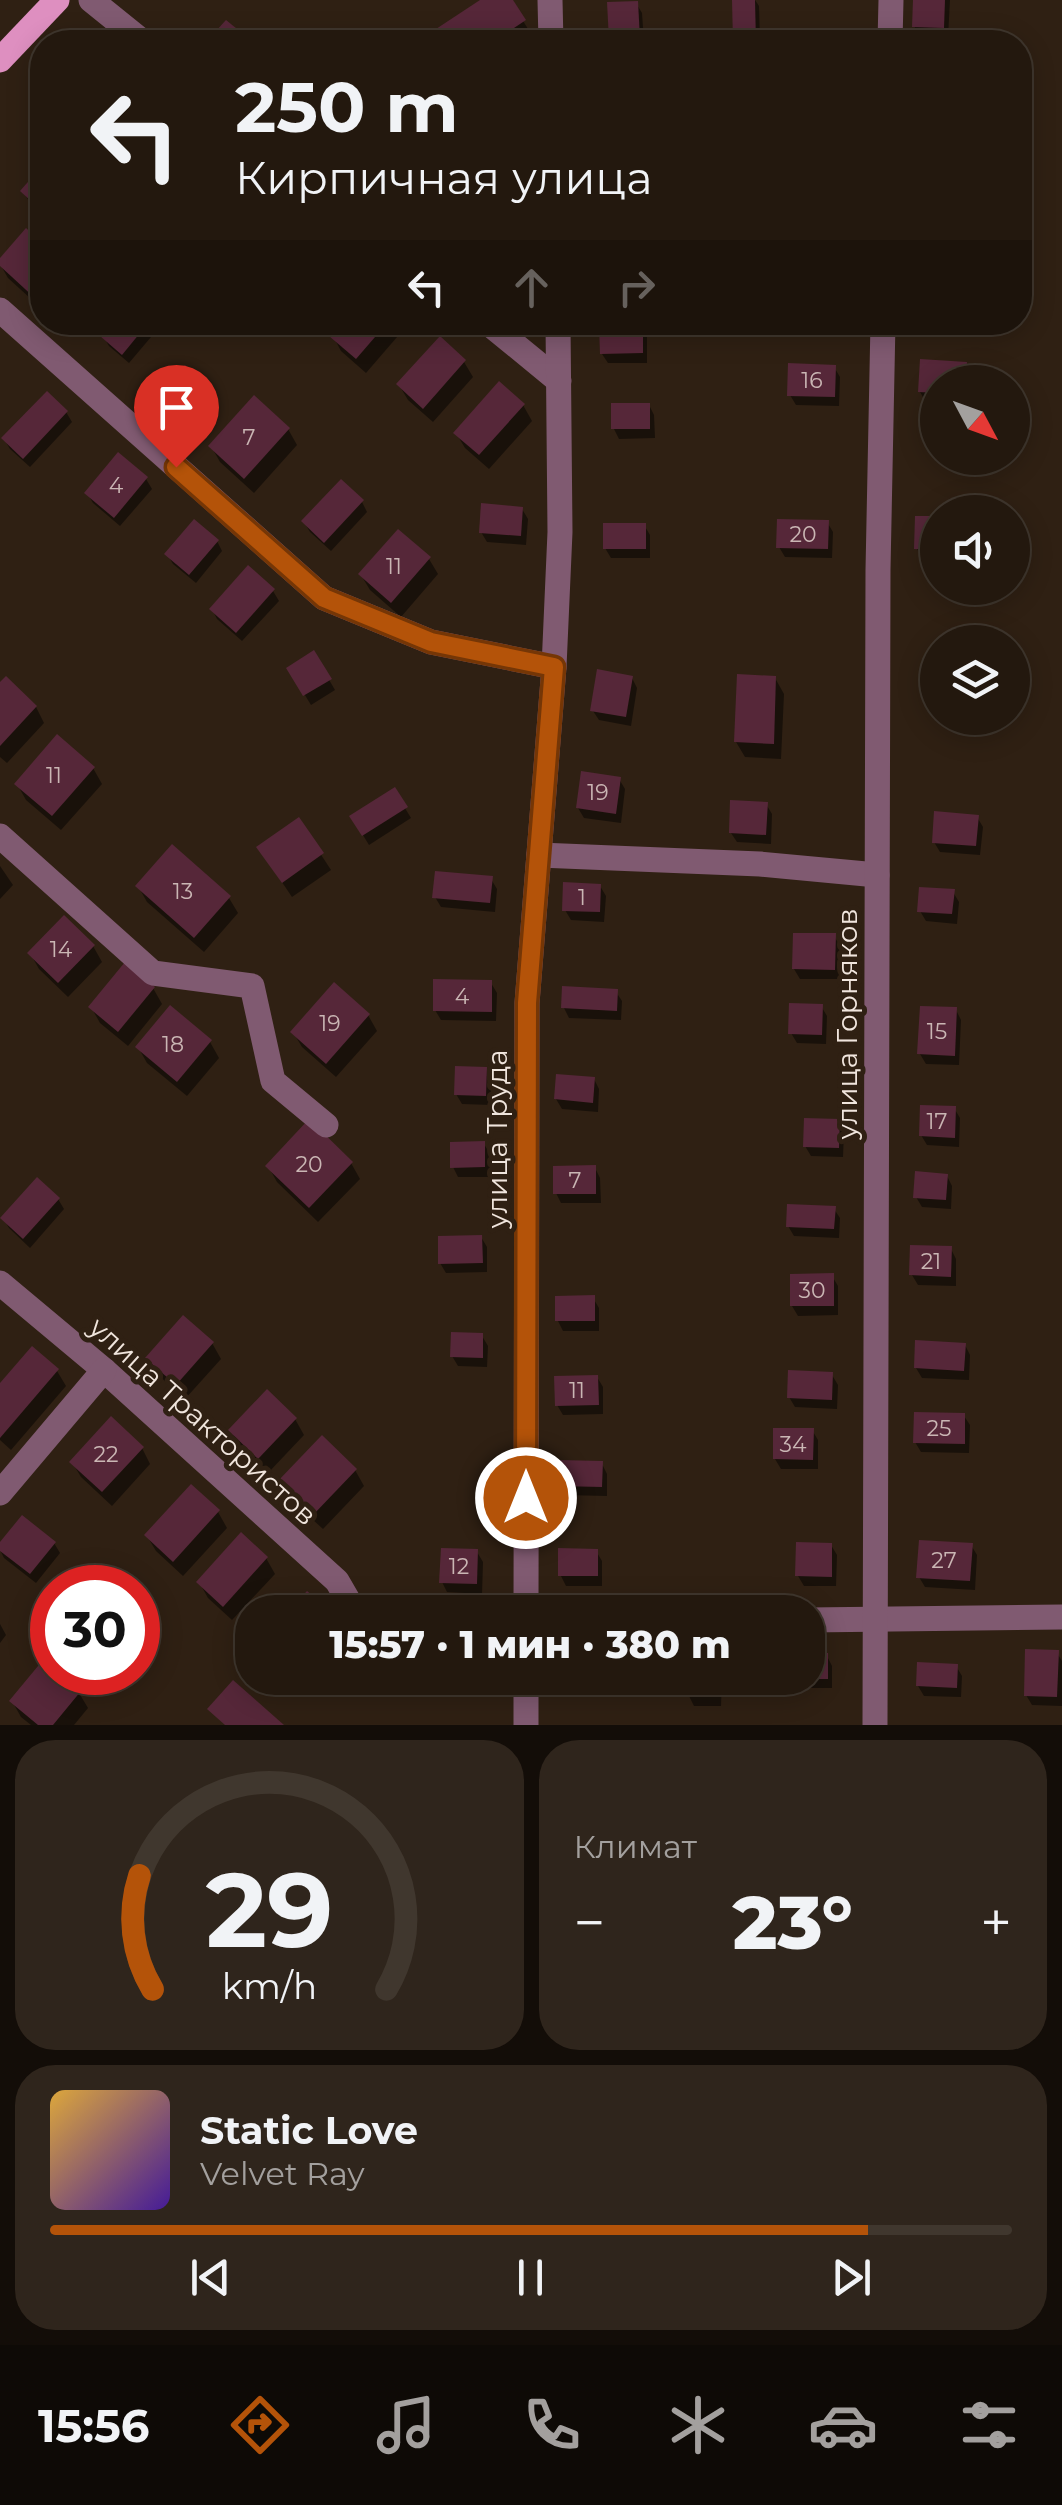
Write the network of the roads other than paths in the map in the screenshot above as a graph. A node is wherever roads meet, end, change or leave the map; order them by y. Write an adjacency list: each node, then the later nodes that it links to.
1 (58, 0): 8 (main road)
2 (550, 0): 6 (street)
3 (890, 0): 7 (street)
4 (99, 6): 5 (street)
5 (128, 30)
6 (551, 30)
7 (890, 30)
8 (0, 60)
9 (0, 310): 14 (street)
10 (503, 335): 13 (street)
11 (558, 335): 13 (street, улица Труда)
12 (883, 335): 17 (street, улица Горняков)
13 (560, 382): 14 (street, улица Труда)
14 (554, 667): 16 (street, улица Труда)
15 (0, 836): 18 (street)
16 (539, 855): 17 (street); 23 (street, улица Труда)
17 (877, 875): 26 (street, улица Горняков)
18 (326, 1124)
19 (0, 1282): 20 (street, улица Трактористов)
20 (104, 1370): 21 (street); 22 (street, улица Трактористов)
21 (0, 1494)
22 (345, 1595)
23 (526, 1595)
24 (1062, 1617): 26 (street)
25 (825, 1620): 26 (street)
26 (876, 1620): 29 (street, улица Горняков)
27 (526, 1695): 28 (street)
28 (526, 1725)
29 (875, 1725)

